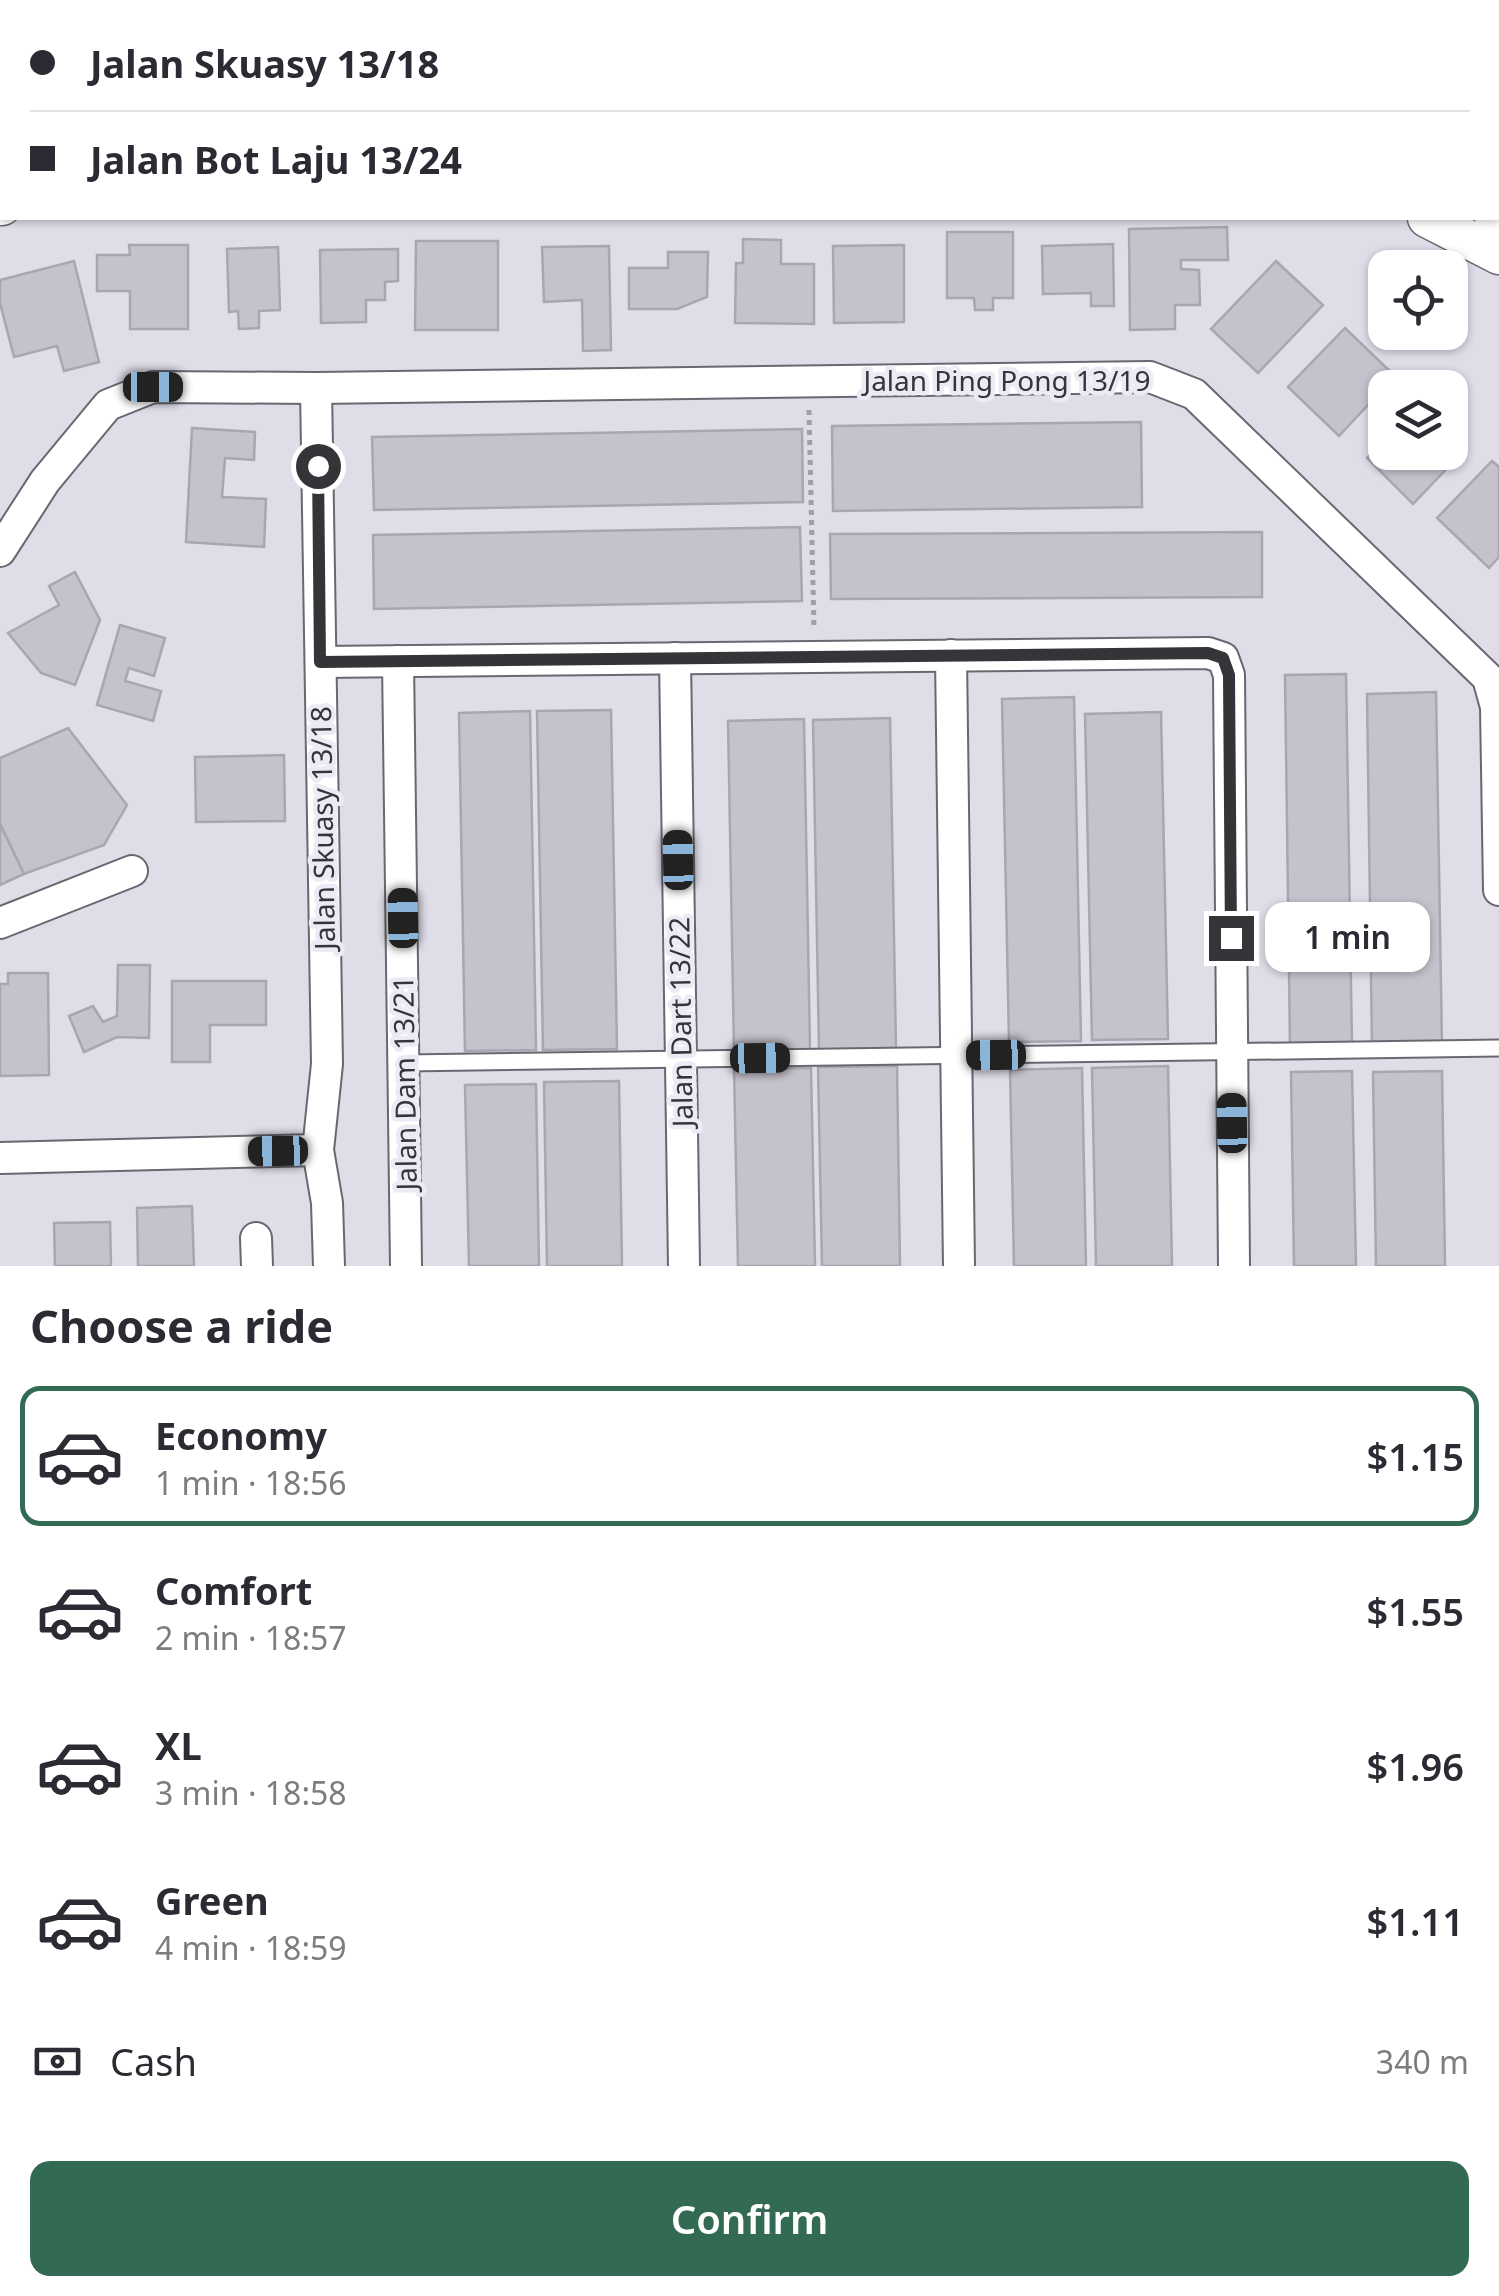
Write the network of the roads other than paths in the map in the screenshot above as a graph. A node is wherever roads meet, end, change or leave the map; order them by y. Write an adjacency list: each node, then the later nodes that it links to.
1 (1431, 220): 2 (street)
2 (1499, 255)
3 (316, 388): 4 (street, Jalan Ping Pong 13/19); 8 (street, Jalan Skuasy 13/18); 10 (street, Jalan Ping Pong 13/19)
4 (0, 552)
5 (951, 655): 6 (street); 13 (street); 14 (street)
6 (675, 658): 7 (street); 15 (street, Jalan Dart 13/22)
7 (398, 661): 8 (street); 16 (street, Jalan Dam 13/21)
8 (320, 662): 17 (street, Jalan Skuasy 13/18)
9 (132, 871): 11 (street)
10 (1499, 890)
11 (0, 922)
12 (1499, 1048): 13 (lane)
13 (1232, 1052): 14 (lane); 23 (street)
14 (956, 1056): 15 (lane); 22 (street)
15 (682, 1059): 16 (lane); 21 (street, Jalan Dart 13/22)
16 (406, 1063): 20 (street, Jalan Dam 13/21)
17 (318, 1150): 18 (street); 19 (street, Jalan Skuasy 13/18)
18 (0, 1158)
19 (329, 1266)
20 (406, 1266)
21 (684, 1266)
22 (959, 1266)
23 (1234, 1266)

